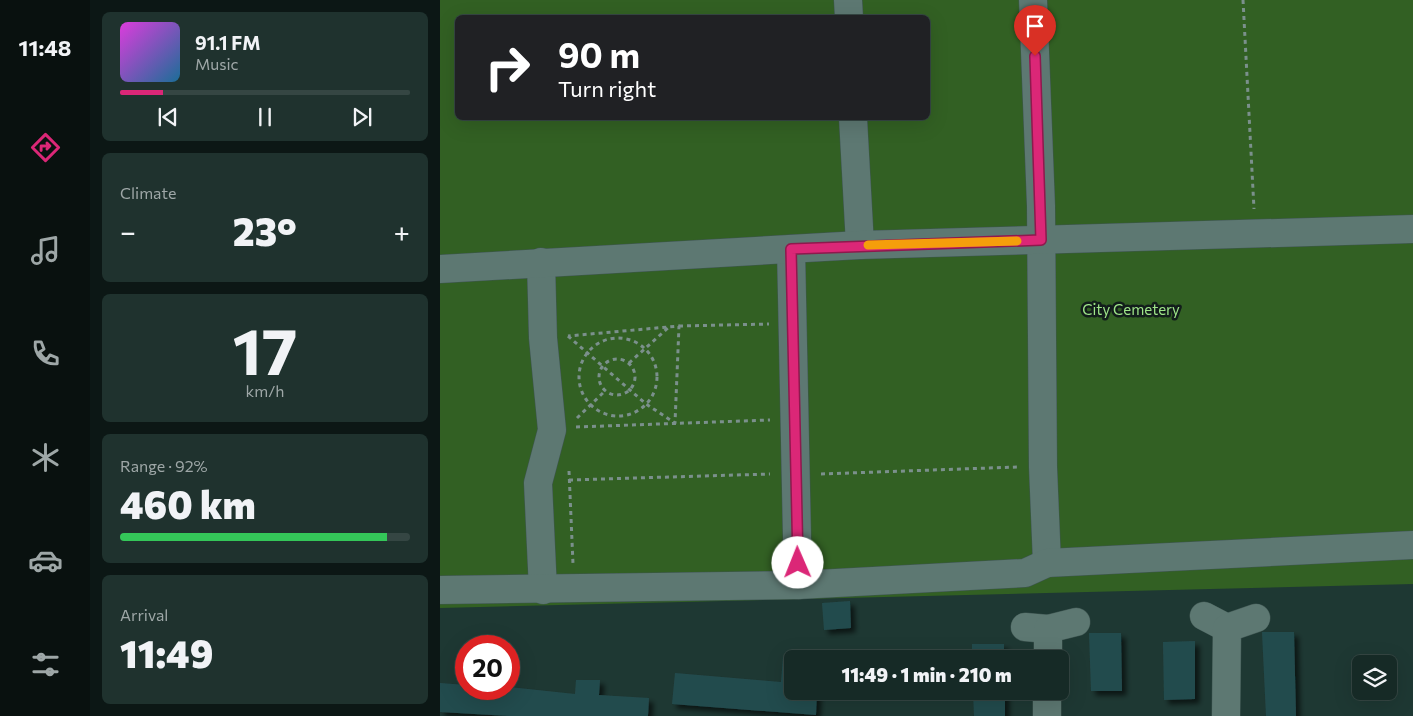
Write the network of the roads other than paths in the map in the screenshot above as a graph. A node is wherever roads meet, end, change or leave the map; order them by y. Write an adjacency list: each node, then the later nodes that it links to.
1 (848, 0): 3 (street)
2 (1033, 0): 6 (street)
3 (849, 15)
4 (853, 120): 7 (street)
5 (1413, 229): 6 (street)
6 (1041, 240): 7 (street); 12 (street)
7 (860, 245): 8 (street)
8 (791, 249): 9 (street); 13 (street)
9 (541, 262): 10 (street); 15 (street)
10 (440, 268)
11 (1413, 545): 12 (street)
12 (1046, 563): 13 (street)
13 (798, 585): 15 (street)
14 (440, 590): 15 (street)
15 (543, 590)
16 (1256, 618): 21 (street)
17 (1076, 622): 18 (street)
18 (1045, 650)
19 (1047, 700): 20 (street)
20 (1047, 716)
21 (1226, 716)

